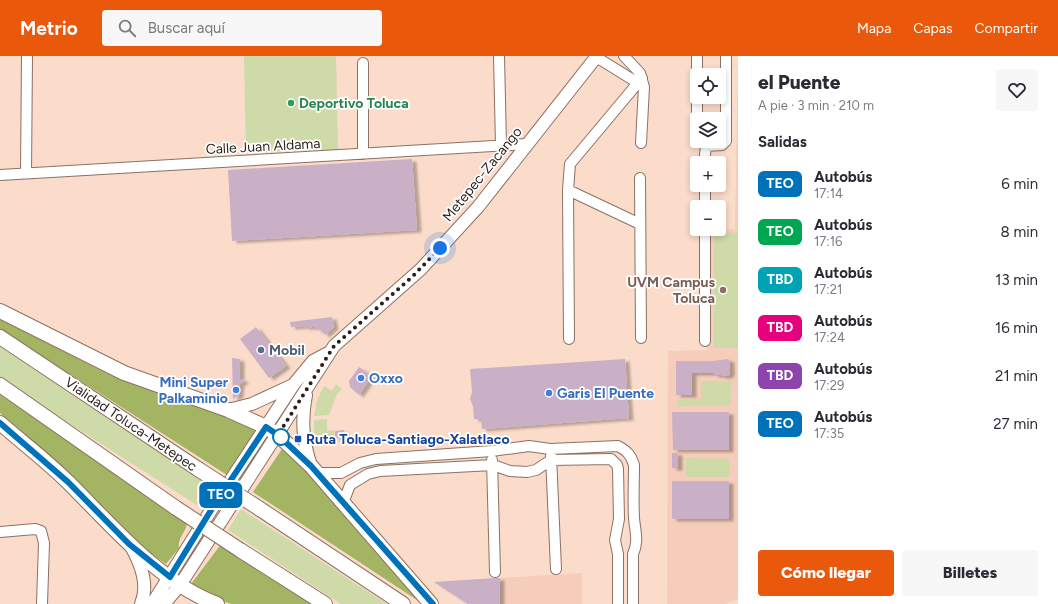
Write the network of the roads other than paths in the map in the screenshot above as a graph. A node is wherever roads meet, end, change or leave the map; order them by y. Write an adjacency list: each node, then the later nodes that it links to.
1 (27, 56): 16 (street)
2 (499, 56): 13 (street)
3 (597, 56): 8 (street); 12 (main road, Metepec-Zacango)
4 (697, 56): 10 (street)
5 (726, 56): 15 (street)
6 (626, 58): 8 (street); 9 (street)
7 (363, 63): 14 (street)
8 (621, 73): 9 (street)
9 (641, 83): 11 (street); 19 (street)
10 (697, 112)
11 (641, 143)
12 (527, 144): 13 (street, Calle Juan Aldama); 27 (main road, Metepec-Zacango)
13 (501, 145): 14 (street, Calle Juan Aldama)
14 (363, 154): 16 (street, Calle Juan Aldama)
15 (705, 156)
16 (26, 173): 17 (street, Calle Juan Aldama)
17 (0, 175)
18 (640, 178): 20 (street)
19 (568, 190): 20 (street); 25 (street)
20 (640, 224): 24 (street)
21 (705, 236): 26 (street)
22 (0, 311): 31 (highway)
23 (0, 337): 61 (highway, Vialidad Toluca-Metepec, bridge)
24 (641, 338)
25 (569, 339)
26 (705, 341)
27 (329, 352): 28 (main road, Metepec-Zacango); 30 (main road, Metepec-Zacango)
28 (294, 384): 31 (main road); 33 (main road, Metepec-Zacango)
29 (0, 386): 60 (highway, bridge)
30 (307, 389): 34 (main road, Metepec-Zacango); 40 (main road)
31 (228, 410): 33 (highway)
32 (0, 423): 48 (highway)
33 (266, 427): 34 (highway); 53 (main road, Metepec-Zacango)
34 (278, 435): 40 (highway); 53 (main road, Metepec-Zacango)
35 (550, 449): 36 (street); 37 (street); 46 (street)
36 (492, 451): 38 (street); 39 (street)
37 (551, 460): 39 (street); 45 (street); 51 (street)
38 (360, 463): 41 (street); 42 (street)
39 (492, 466): 42 (street); 52 (street)
40 (314, 469): 41 (street); 44 (highway)
41 (341, 473): 43 (street)
42 (368, 474): 43 (street)
43 (350, 485): 44 (street)
44 (344, 503): 54 (highway)
45 (619, 520): 46 (street); 49 (street)
46 (634, 520): 50 (street)
47 (0, 532): 55 (street)
48 (129, 544): 53 (highway); 56 (main road)
49 (618, 554): 50 (street); 62 (street)
50 (633, 554): 63 (street)
51 (556, 569)
52 (495, 572)
53 (175, 581): 57 (main road); 58 (main road); 59 (highway)
54 (431, 603)
55 (42, 604)
56 (141, 604)
57 (152, 604)
58 (164, 604)
59 (217, 604)
60 (325, 604)
61 (403, 604)
62 (618, 604)
63 (633, 604)

